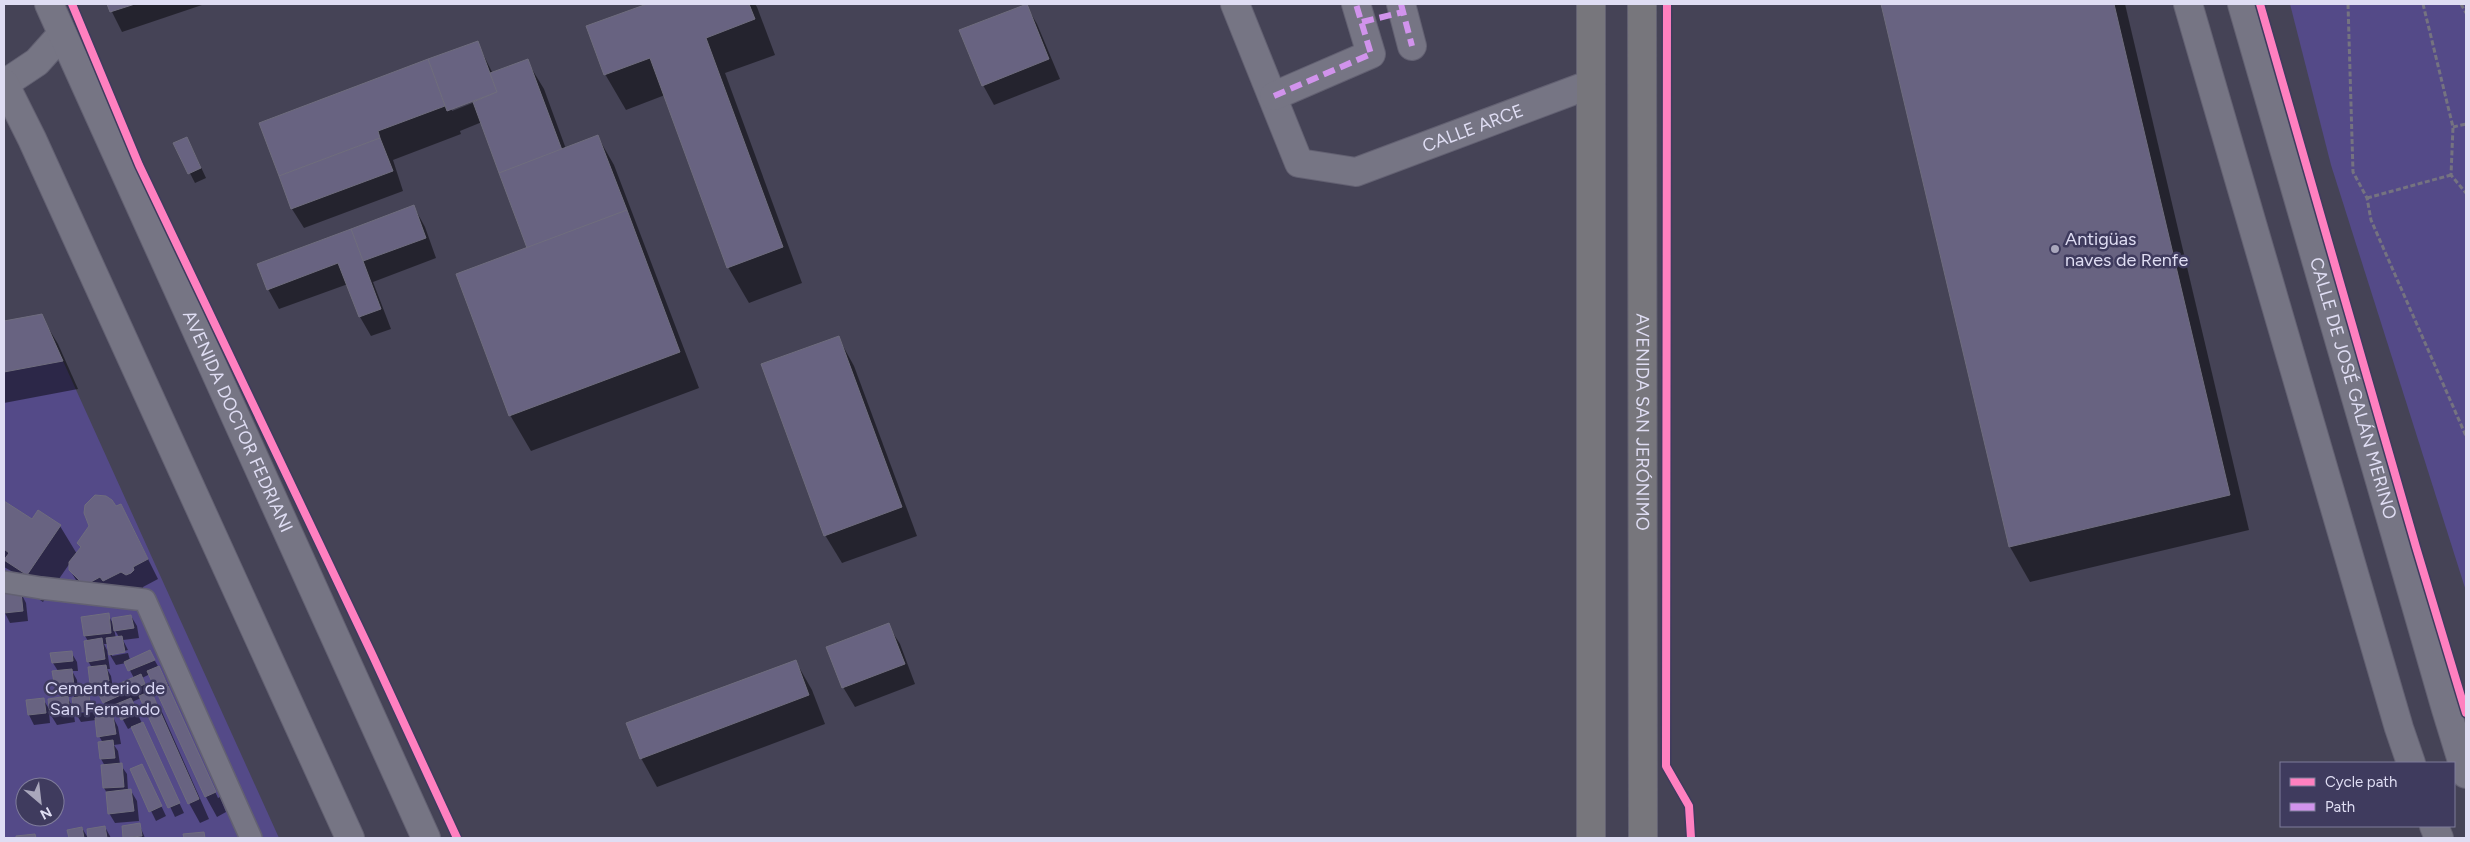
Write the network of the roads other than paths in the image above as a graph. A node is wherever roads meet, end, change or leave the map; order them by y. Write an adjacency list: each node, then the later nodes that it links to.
1 (49, 4): 9 (main road, AVENIDA DOCTOR FEDRIANI)
2 (1235, 4): 13 (main road)
3 (1591, 4): 12 (main road)
4 (1642, 4): 21 (main road, AVENIDA SAN JERÓNIMO)
5 (2188, 4): 15 (main road)
6 (2242, 4): 16 (main road, CALLE DE JOSÉ GALÁN MERINO)
7 (1402, 8): 8 (main road); 10 (main road)
8 (1359, 13): 13 (main road)
9 (62, 34): 11 (main road); 19 (main road, AVENIDA DOCTOR FEDRIANI)
10 (1412, 46)
11 (4, 84): 18 (main road)
12 (1591, 84): 13 (main road, CALLE ARCE); 20 (main road)
13 (1274, 96)
14 (4, 582): 17 (lane)
15 (2412, 762)
16 (2466, 774)
17 (251, 838)
18 (350, 838)
19 (426, 838)
20 (1591, 838)
21 (1643, 838)

